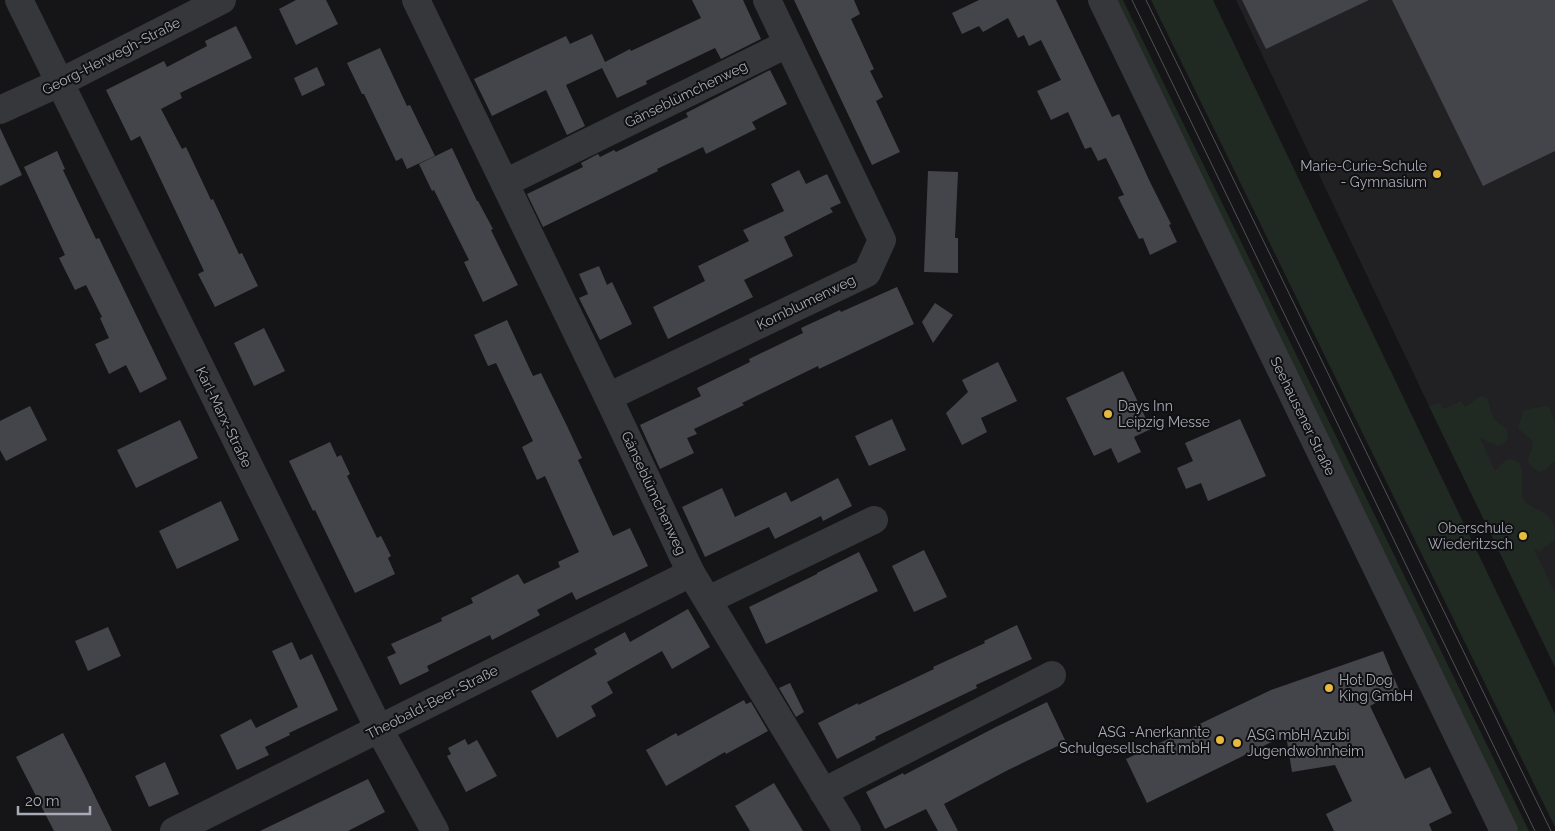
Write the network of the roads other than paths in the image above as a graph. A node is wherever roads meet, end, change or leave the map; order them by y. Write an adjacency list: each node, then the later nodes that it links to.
1 (19, 0): 7 (street, Karl-Marx-Straße)
2 (222, 0): 7 (street, Georg-Herwegh-Straße)
3 (416, 0): 9 (street, Gänseblümchenweg)
4 (767, 0): 6 (street, Kornblumenweg)
5 (1102, 0): 20 (street, Seehausener Straße)
6 (787, 44): 9 (street, Gänseblümchenweg); 10 (street, Kornblumenweg)
7 (59, 83): 8 (street, Georg-Herwegh-Straße); 15 (street, Karl-Marx-Straße)
8 (0, 110)
9 (505, 183): 10 (street, Gänseblümchenweg)
10 (608, 397): 12 (street, Gänseblümchenweg)
11 (874, 520): 13 (street)
12 (691, 573): 13 (street, Gänseblümchenweg); 15 (street, Theobald-Beer-Straße)
13 (708, 600): 16 (street, Gänseblümchenweg)
14 (1052, 675): 16 (street)
15 (379, 729): 17 (street, Theobald-Beer-Straße); 18 (street, Karl-Marx-Straße)
16 (823, 792): 19 (street, Gänseblümchenweg)
17 (174, 831)
18 (435, 831)
19 (847, 831)
20 (1504, 831)

